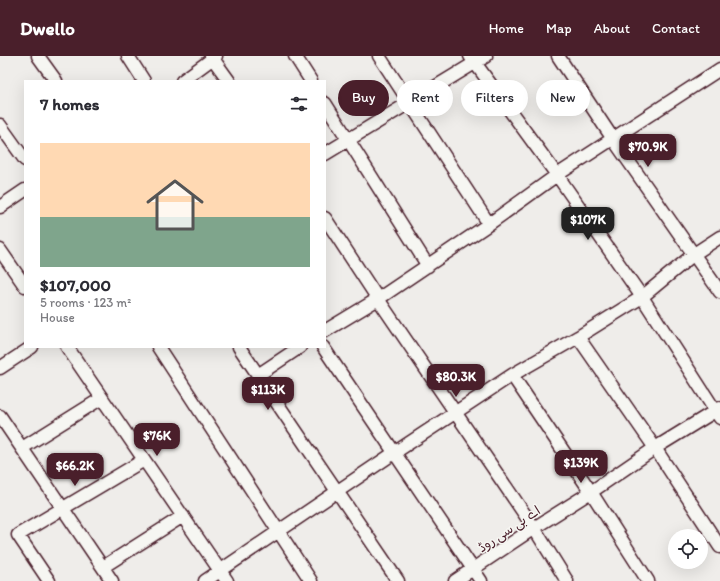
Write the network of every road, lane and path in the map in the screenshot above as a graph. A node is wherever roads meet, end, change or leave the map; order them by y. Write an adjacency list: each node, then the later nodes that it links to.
1 (38, 56): 10 (street)
2 (128, 56): 11 (street)
3 (295, 56): 14 (street)
4 (379, 56): 16 (street)
5 (486, 56): 8 (street)
6 (558, 56): 22 (street)
7 (213, 57): 12 (street); 13 (street)
8 (473, 59): 15 (street); 25 (street)
9 (720, 69): 22 (street)
10 (55, 80)
11 (143, 80)
12 (183, 80)
13 (228, 80)
14 (310, 80)
15 (444, 80)
16 (397, 84)
17 (326, 104): 21 (street)
18 (397, 111): 21 (street)
19 (418, 116): 29 (street)
20 (0, 125): 24 (street)
21 (348, 139): 23 (street); 33 (street)
22 (613, 139): 25 (street); 32 (street)
23 (326, 153)
24 (24, 159)
25 (557, 175): 29 (street); 36 (street)
26 (24, 191): 27 (street)
27 (0, 207)
28 (326, 220): 37 (street)
29 (489, 224): 33 (street)
30 (720, 237): 32 (street)
31 (0, 250): 34 (street)
32 (694, 254): 35 (street); 36 (street)
33 (428, 266): 37 (street)
34 (24, 285)
35 (720, 292)
36 (642, 296): 39 (street); 50 (street)
37 (378, 299): 38 (street); 51 (street)
38 (326, 330)
39 (578, 337): 48 (street); 54 (street)
40 (30, 348): 46 (street)
41 (68, 348): 49 (street)
42 (159, 348): 62 (street)
43 (240, 348): 47 (street)
44 (298, 348): 47 (street)
45 (324, 348): 55 (street)
46 (0, 368)
47 (258, 375): 57 (street)
48 (512, 375): 51 (street); 58 (street)
49 (102, 398): 53 (street); 56 (street)
50 (719, 412): 54 (street, اے بی سی روڈ)
51 (455, 413): 55 (street); 61 (street)
52 (0, 416): 53 (street)
53 (22, 448): 59 (street)
54 (654, 448): 58 (street, اے بی سی روڈ); 63 (street)
55 (394, 453): 57 (street); 65 (street)
56 (144, 460): 59 (street); 60 (street)
57 (337, 492): 62 (street); 71 (street)
58 (591, 492): 61 (street, اے بی سی روڈ); 75 (street)
59 (63, 508): 64 (street); 67 (street)
60 (183, 516): 64 (street); 66 (street)
61 (534, 528): 65 (street, اے بی سی روڈ); 74 (street)
62 (279, 532): 66 (street); 70 (street)
63 (720, 547)
64 (102, 567): 68 (street)
65 (474, 569): 72 (street, اے بی سی روڈ); 73 (street)
66 (224, 576): 69 (street)
67 (49, 581)
68 (112, 581)
69 (205, 581)
70 (311, 581)
71 (398, 581)
72 (455, 581)
73 (481, 581)
74 (567, 581)
75 (648, 581)

